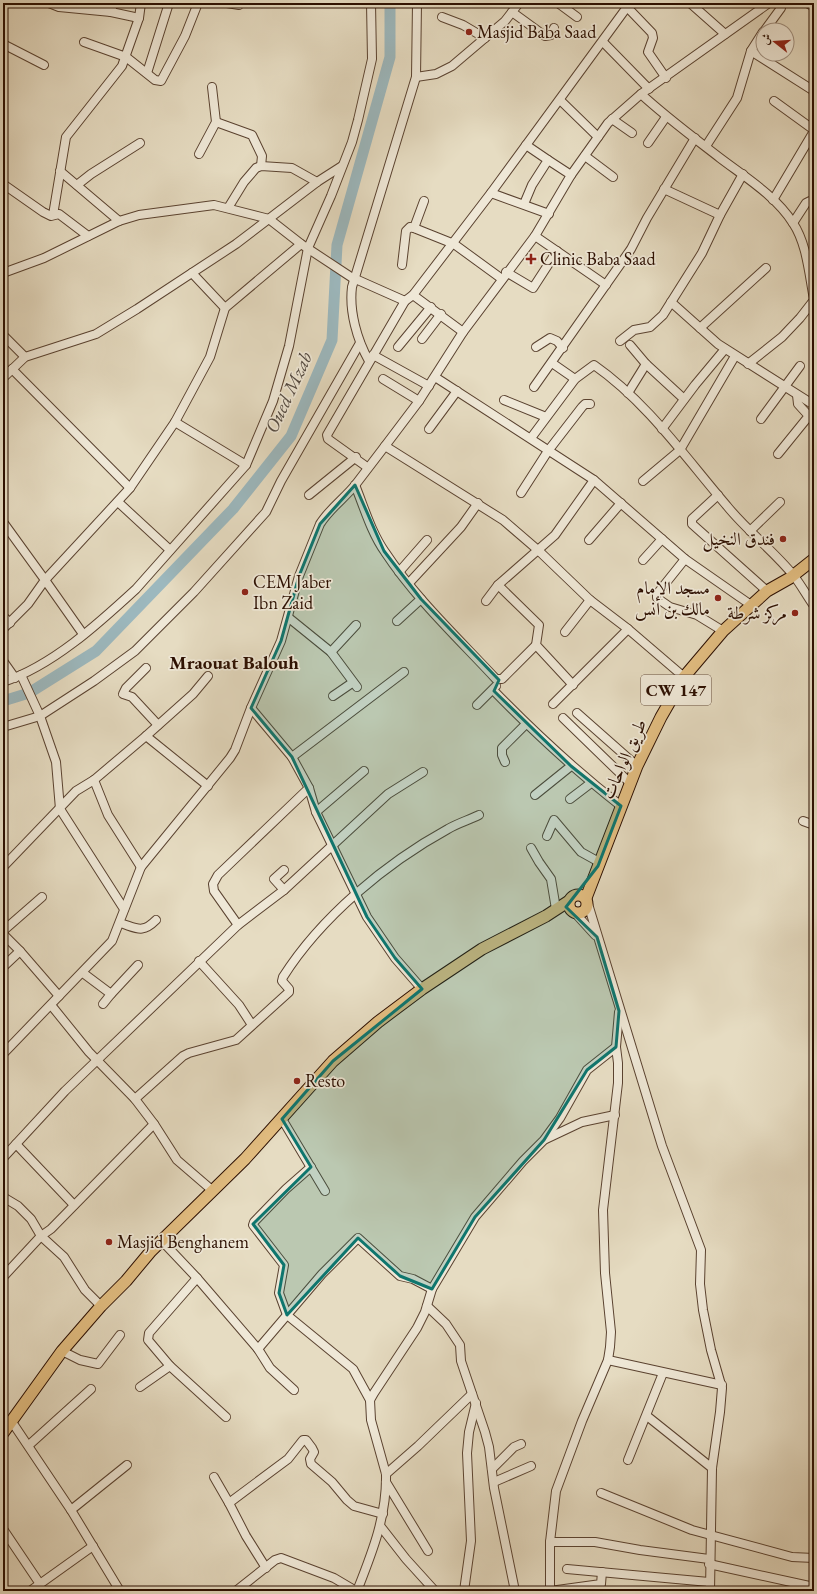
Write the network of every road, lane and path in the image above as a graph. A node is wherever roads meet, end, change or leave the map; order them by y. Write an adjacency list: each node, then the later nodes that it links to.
1 (49, 3): 18 (street)
2 (113, 3): 18 (street)
3 (141, 3): 22 (street)
4 (169, 3): 34 (street)
5 (198, 3): 34 (street)
6 (227, 3): 15 (street)
7 (371, 3): 58 (street)
8 (418, 3): 35 (street)
9 (520, 3): 19 (street)
10 (558, 3): 21 (street)
11 (690, 3): 25 (street)
12 (769, 3): 25 (street)
13 (781, 3): 23 (street)
14 (807, 3): 17 (street)
15 (239, 5)
16 (628, 5): 28 (street); 36 (street)
17 (814, 7)
18 (111, 12): 22 (street)
19 (512, 12): 24 (street); 26 (street)
20 (442, 17): 26 (street)
21 (577, 17)
22 (138, 18): 32 (street)
23 (770, 22)
24 (554, 28)
25 (725, 34): 36 (street)
26 (485, 38): 35 (street)
27 (84, 42): 32 (street)
28 (603, 42): 38 (street); 41 (street)
29 (3, 44): 33 (street)
30 (755, 45): 31 (street)
31 (751, 51): 39 (street); 53 (street)
32 (126, 57): 34 (street); 59 (street)
33 (44, 65)
34 (147, 73)
35 (416, 77): 90 (street)
36 (666, 78): 38 (street)
37 (212, 87): 45 (street)
38 (649, 89): 40 (street)
39 (814, 91)
40 (641, 94): 43 (street); 44 (street)
41 (560, 100): 48 (street); 52 (street)
42 (774, 101): 46 (street)
43 (666, 117): 49 (street); 51 (street)
44 (612, 119): 47 (street); 48 (street)
45 (216, 122): 54 (street); 57 (street)
46 (814, 131): 68 (street)
47 (632, 133)
48 (598, 137): 55 (street)
49 (695, 138): 53 (street); 66 (street)
50 (140, 143): 65 (street)
51 (648, 143)
52 (526, 145): 56 (street); 67 (street)
53 (706, 146): 60 (street)
54 (199, 154)
55 (585, 156): 61 (street); 62 (street)
56 (548, 160): 61 (street); 71 (street)
57 (261, 166): 63 (street); 72 (street)
58 (342, 166): 63 (street); 83 (street)
59 (60, 171): 65 (street); 74 (street)
60 (743, 174): 68 (street); 75 (street)
61 (571, 176): 73 (street)
62 (613, 178)
63 (317, 182): 76 (street)
64 (3, 184): 74 (street)
65 (78, 185): 77 (street)
66 (664, 189): 75 (street); 91 (street)
67 (491, 193): 71 (street); 82 (street)
68 (773, 200): 78 (street)
69 (424, 201): 79 (street)
70 (814, 202): 78 (street)
71 (524, 204): 73 (street)
72 (228, 208): 76 (street); 77 (street)
73 (549, 214): 81 (street)
74 (53, 215): 80 (street)
75 (720, 215): 95 (street)
76 (269, 219): 83 (street); 88 (street)
77 (119, 221): 80 (street)
78 (794, 223): 93 (street)
79 (414, 228): 82 (street); 85 (street)
80 (88, 236): 87 (street)
81 (535, 236): 84 (street); 89 (street)
82 (454, 244): 89 (street); 92 (street)
83 (307, 248): 90 (street); 97 (street); 144 (street)
84 (557, 251): 89 (street); 91 (street)
85 (402, 265)
86 (766, 268): 99 (street)
87 (3, 273)
88 (192, 273): 97 (street); 111 (street)
89 (504, 276): 100 (street)
90 (353, 278): 94 (street); 104 (street)
91 (606, 284): 108 (street)
92 (413, 295): 94 (street); 96 (street)
93 (814, 300): 115 (street)
94 (405, 302): 112 (street)
95 (670, 302): 99 (street); 103 (street)
96 (430, 307): 98 (street); 106 (street)
97 (225, 308): 135 (street)
98 (442, 314): 100 (street); 102 (street)
99 (700, 328): 109 (street)
100 (463, 332): 118 (street)
101 (3, 335): 111 (street)
102 (422, 339)
103 (620, 341)
104 (360, 343): 112 (street); 205 (street)
105 (630, 345): 114 (street)
106 (398, 347)
107 (536, 347): 108 (street)
108 (563, 348): 113 (street)
109 (725, 349): 110 (street); 128 (street)
110 (735, 356): 115 (street); 140 (street)
111 (25, 357): 117 (street)
112 (371, 358): 122 (street); 143 (street)
113 (552, 363): 120 (street); 123 (street)
114 (646, 364): 126 (street); 128 (street)
115 (748, 364): 124 (street)
116 (800, 366): 124 (street)
117 (12, 369): 119 (street); 149 (street)
118 (435, 377): 122 (street); 125 (street)
119 (3, 378)
120 (574, 379): 126 (street); 133 (street)
121 (383, 380): 130 (street)
122 (429, 386): 130 (street)
123 (534, 387)
124 (784, 387): 127 (street); 134 (street)
125 (457, 391): 136 (street); 138 (street)
126 (628, 393): 137 (street)
127 (797, 395): 132 (street); 142 (street)
128 (684, 399): 137 (street)
129 (504, 400): 133 (street)
130 (419, 401): 139 (street)
131 (590, 404): 141 (street)
132 (814, 405)
133 (546, 417): 138 (street)
134 (761, 419)
135 (175, 422): 144 (street); 149 (street)
136 (429, 429)
137 (662, 429): 140 (street)
138 (531, 438): 141 (street)
139 (386, 446): 145 (street); 155 (street)
140 (680, 450): 147 (street); 152 (street)
141 (548, 451): 146 (street); 150 (street)
142 (778, 454)
143 (356, 457): 145 (street); 151 (street)
144 (246, 465): 162 (street)
145 (367, 467): 148 (street)
146 (594, 480): 156 (street); 163 (street)
147 (643, 481)
148 (355, 485): 167 (street); 179 (street)
149 (130, 488): 153 (street)
150 (521, 493)
151 (309, 495)
152 (718, 495): 158 (street); 172 (street)
153 (118, 502): 162 (street); 169 (street)
154 (780, 502): 158 (street)
155 (478, 503): 163 (street); 170 (street)
156 (621, 503): 160 (street); 161 (street)
157 (3, 522): 169 (street)
158 (750, 531): 168 (street)
159 (427, 540): 167 (street)
160 (589, 540)
161 (662, 540): 164 (street); 166 (street)
162 (170, 550): 187 (street)
163 (539, 551): 171 (street); 174 (street)
164 (685, 558): 176 (street); 185 (street)
165 (814, 559): 168 (main road, طريق الواحات / CW 147)
166 (643, 560)
167 (399, 572): 170 (street)
168 (794, 576): 172 (main road, طريق الواحات / CW 147); 177 (street)
169 (45, 580): 181 (street); 187 (street)
170 (409, 583): 173 (street)
171 (498, 585): 175 (street); 188 (street)
172 (767, 591): 176 (main road, طريق الواحات / CW 147)
173 (421, 599): 180 (street); 196 (street)
174 (590, 600): 184 (street); 186 (street)
175 (486, 601)
176 (751, 605): 185 (main road, طريق الواحات / CW 147)
177 (814, 606)
178 (3, 616): 181 (street)
179 (289, 618): 189 (street); 203 (street)
180 (397, 621)
181 (10, 623): 183 (street)
182 (356, 625): 189 (street)
183 (3, 629)
184 (628, 629): 195 (street); 198 (street)
185 (723, 631): 195 (main road, طريق الواحات / CW 147)
186 (566, 632)
187 (83, 634): 194 (street)
188 (536, 645): 196 (street); 198 (street)
189 (331, 652): 200 (street)
190 (3, 661): 194 (street)
191 (146, 668): 208 (street)
192 (404, 672): 211 (street)
193 (208, 676): 208 (street)
194 (18, 677): 197 (street); 205 (street)
195 (684, 677): 214 (main road, طريق الواحات / CW 147)
196 (499, 680): 199 (street)
197 (3, 682)
198 (573, 685): 201 (street)
199 (494, 691): 202 (street); 207 (street)
200 (333, 696)
201 (553, 704)
202 (477, 705)
203 (251, 708): 211 (street); 220 (street)
204 (577, 713): 214 (street)
205 (40, 716): 209 (street); 225 (street)
206 (563, 718): 219 (street)
207 (526, 724): 212 (street); 213 (street)
208 (158, 725): 210 (street)
209 (3, 727)
210 (146, 736): 217 (street); 220 (street)
211 (292, 758): 221 (street)
212 (505, 762)
213 (571, 766): 218 (street); 222 (street)
214 (637, 766): 219 (main road, طريق الواحات / CW 147)
215 (364, 771): 226 (street)
216 (423, 772): 231 (street)
217 (94, 780): 225 (street); 235 (street)
218 (591, 783): 223 (street); 224 (street)
219 (630, 783): 224 (main road, طريق الواحات / CW 147)
220 (208, 786): 235 (street)
221 (309, 788): 226 (street); 246 (street)
222 (535, 795)
223 (570, 800)
224 (622, 806): 233 (main road, طريق الواحات / CW 147)
225 (60, 809): 234 (street); 241 (street)
226 (316, 812): 231 (street)
227 (479, 816): 238 (street)
228 (803, 821): 229 (street)
229 (814, 825)
230 (547, 836): 233 (street)
231 (333, 845): 237 (street); 238 (street)
232 (532, 848): 242 (street)
233 (599, 864): 240 (main road, CW 147)
234 (3, 867)
235 (141, 867): 241 (street)
236 (284, 870): 237 (street)
237 (284, 890): 246 (street)
238 (356, 895): 254 (street); 260 (street)
239 (42, 897): 247 (street)
240 (578, 904): 242 (main road); 243 (main road); 248 (street); 248 (street)
241 (124, 909): 245 (street)
242 (556, 909): 243 (main road)
243 (544, 917): 254 (main road)
244 (156, 920): 245 (street)
245 (120, 923): 253 (street)
246 (238, 925): 250 (street)
247 (3, 932): 249 (street)
248 (597, 937): 259 (street)
249 (20, 951): 252 (street); 256 (street)
250 (200, 961): 260 (street); 263 (street)
251 (138, 964): 255 (street)
252 (3, 966)
253 (83, 972): 255 (street); 256 (street)
254 (422, 989): 266 (main road)
255 (111, 994): 257 (street)
256 (59, 996): 258 (street)
257 (103, 1004)
258 (51, 1005): 262 (street); 263 (street)
259 (619, 1011): 261 (street); 290 (street)
260 (252, 1025): 264 (street)
261 (616, 1047): 265 (street); 268 (street)
262 (3, 1054)
263 (97, 1061): 264 (street); 269 (street)
264 (135, 1099): 267 (street)
265 (615, 1116): 268 (street); 287 (street)
266 (282, 1119): 271 (street); 272 (main road)
267 (154, 1124): 272 (street); 275 (street)
268 (544, 1140): 280 (street)
269 (16, 1144): 270 (street); 275 (street)
270 (3, 1158)
271 (311, 1167): 273 (street); 283 (street)
272 (213, 1191): 277 (main road)
273 (325, 1191)
274 (3, 1197): 276 (street)
275 (74, 1205): 276 (street)
276 (41, 1236): 278 (street); 281 (street)
277 (162, 1241): 279 (street); 281 (main road)
278 (3, 1277)
279 (197, 1278): 285 (street); 288 (street)
280 (432, 1289): 282 (street); 283 (street)
281 (101, 1306): 286 (main road)
282 (427, 1306): 294 (street); 295 (street)
283 (287, 1315): 285 (street); 295 (street)
284 (120, 1335): 286 (street)
285 (258, 1349): 293 (street)
286 (62, 1351): 299 (main road)
287 (608, 1360): 289 (street); 317 (street)
288 (170, 1366): 291 (street); 298 (street)
289 (663, 1373): 290 (street); 297 (street)
290 (722, 1385): 305 (street)
291 (140, 1386)
292 (92, 1389): 301 (street)
293 (294, 1390)
294 (472, 1394): 296 (street); 308 (street)
295 (370, 1400): 308 (street)
296 (476, 1403): 306 (street); 334 (street)
297 (647, 1416): 302 (street); 305 (street)
298 (226, 1418)
299 (6, 1428): 301 (street)
300 (521, 1444): 306 (street)
301 (29, 1445): 312 (street)
302 (628, 1460)
303 (127, 1465): 312 (street)
304 (532, 1466): 309 (street)
305 (712, 1468): 316 (street)
306 (492, 1469): 309 (street)
307 (214, 1477): 311 (street)
308 (386, 1478): 313 (street); 319 (street)
309 (494, 1482): 335 (street)
310 (601, 1493): 316 (street)
311 (229, 1503): 313 (street); 322 (street)
312 (71, 1510): 318 (street)
313 (383, 1514): 314 (street)
314 (380, 1527): 332 (street); 333 (street)
315 (3, 1529): 326 (street)
316 (710, 1534): 320 (street); 321 (street)
317 (550, 1542): 321 (street); 336 (street)
318 (93, 1546): 326 (street); 330 (street)
319 (428, 1551)
320 (814, 1558)
321 (709, 1562): 325 (street); 327 (street)
322 (266, 1568): 331 (street); 332 (street)
323 (567, 1569): 324 (street)
324 (602, 1572): 325 (street); 328 (street)
325 (709, 1582): 337 (street)
326 (40, 1584): 329 (street)
327 (814, 1587)
328 (574, 1590): 336 (street)
329 (30, 1591)
330 (120, 1591)
331 (236, 1591)
332 (357, 1591)
333 (434, 1591)
334 (464, 1591)
335 (514, 1591)
336 (550, 1591)
337 (710, 1591)

